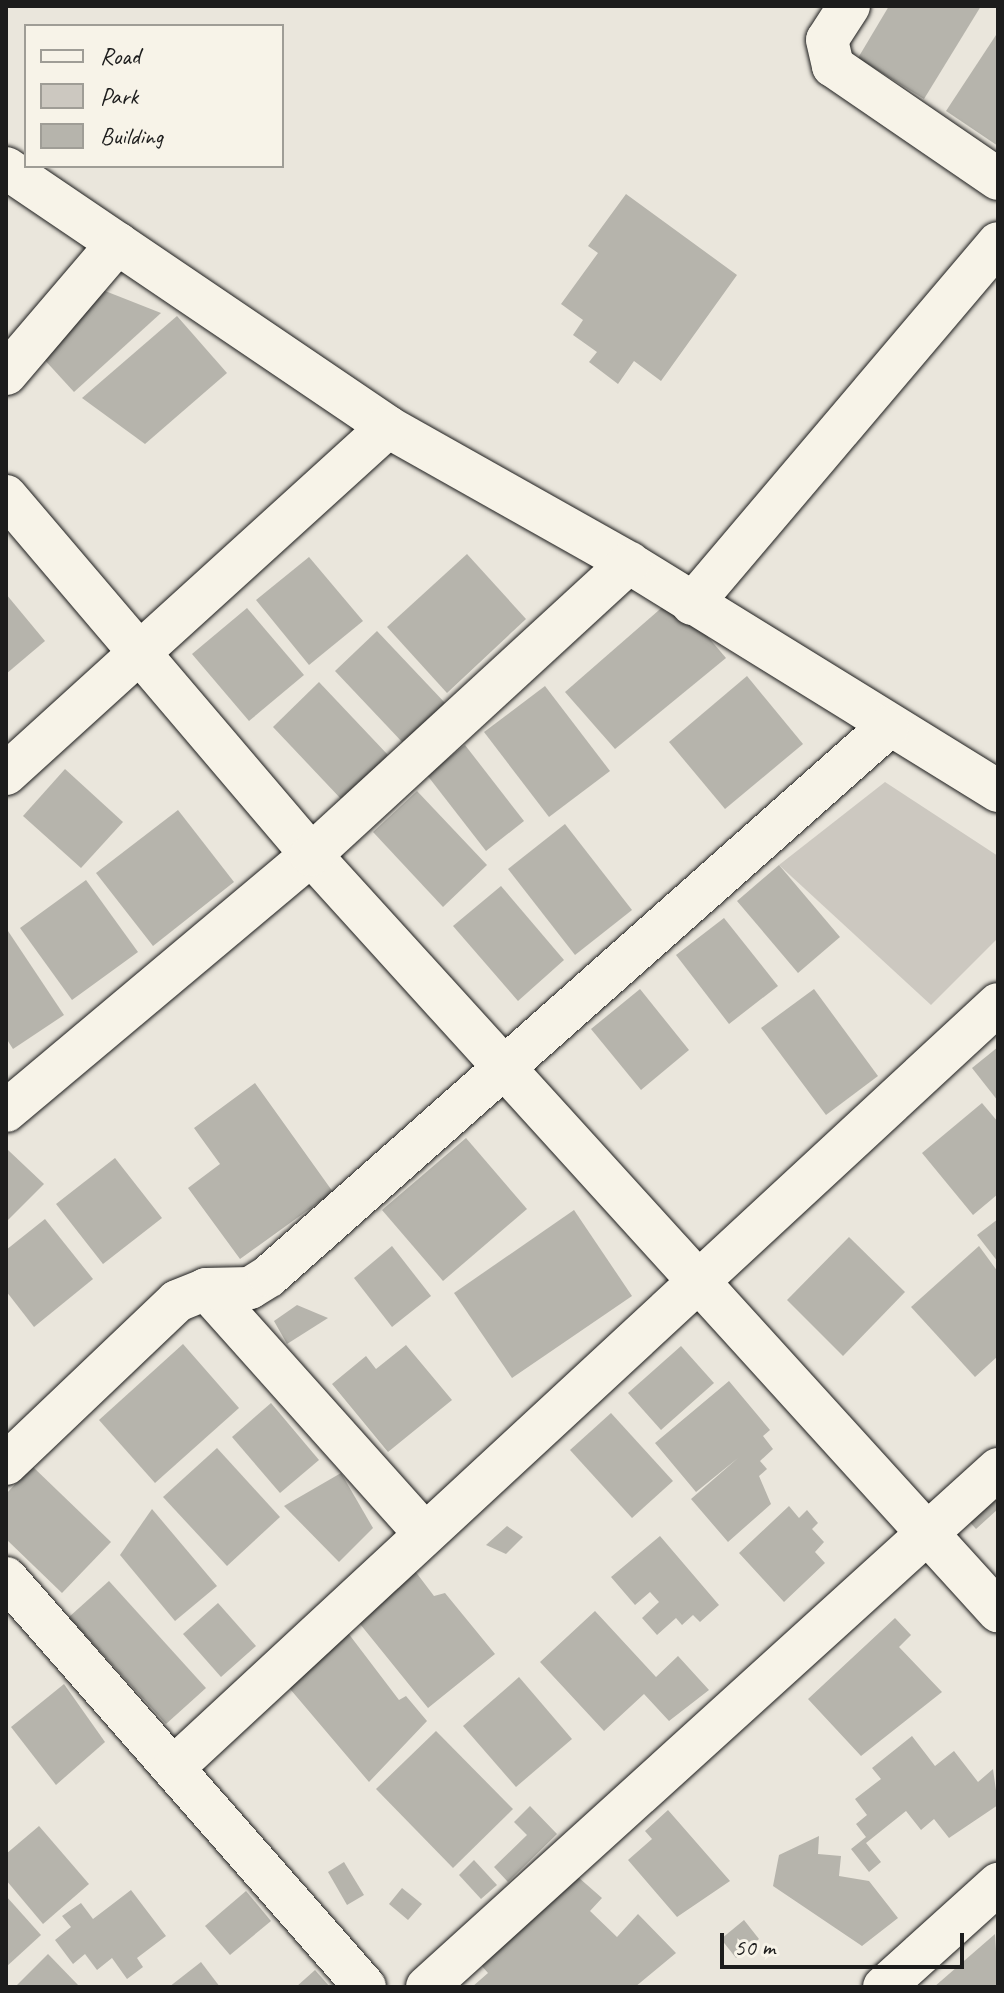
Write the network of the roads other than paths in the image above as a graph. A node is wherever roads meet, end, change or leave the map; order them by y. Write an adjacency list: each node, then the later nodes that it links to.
1 (849, 6): 3 (street)
2 (6, 168): 4 (street)
3 (998, 179)
4 (118, 243): 6 (street); 7 (street)
5 (998, 243): 10 (street)
6 (6, 374)
7 (388, 427): 9 (street); 11 (street)
8 (6, 496): 11 (street)
9 (629, 563): 10 (street); 15 (street)
10 (692, 604): 12 (street)
11 (143, 655): 13 (street); 15 (street)
12 (888, 727): 14 (street); 17 (street)
13 (6, 774)
14 (998, 791)
15 (311, 855): 17 (street); 18 (street)
16 (998, 1004): 19 (street)
17 (501, 1066): 19 (street); 20 (street)
18 (6, 1111)
19 (699, 1277): 23 (street); 24 (street)
20 (206, 1289): 21 (street); 23 (street)
21 (6, 1464)
22 (998, 1469): 24 (street)
23 (423, 1532): 27 (street)
24 (932, 1535): 26 (street); 30 (street)
25 (6, 1578): 27 (street)
26 (998, 1611)
27 (173, 1768): 29 (street)
28 (998, 1884): 31 (street)
29 (365, 1987)
30 (427, 1987)
31 (884, 1987)

